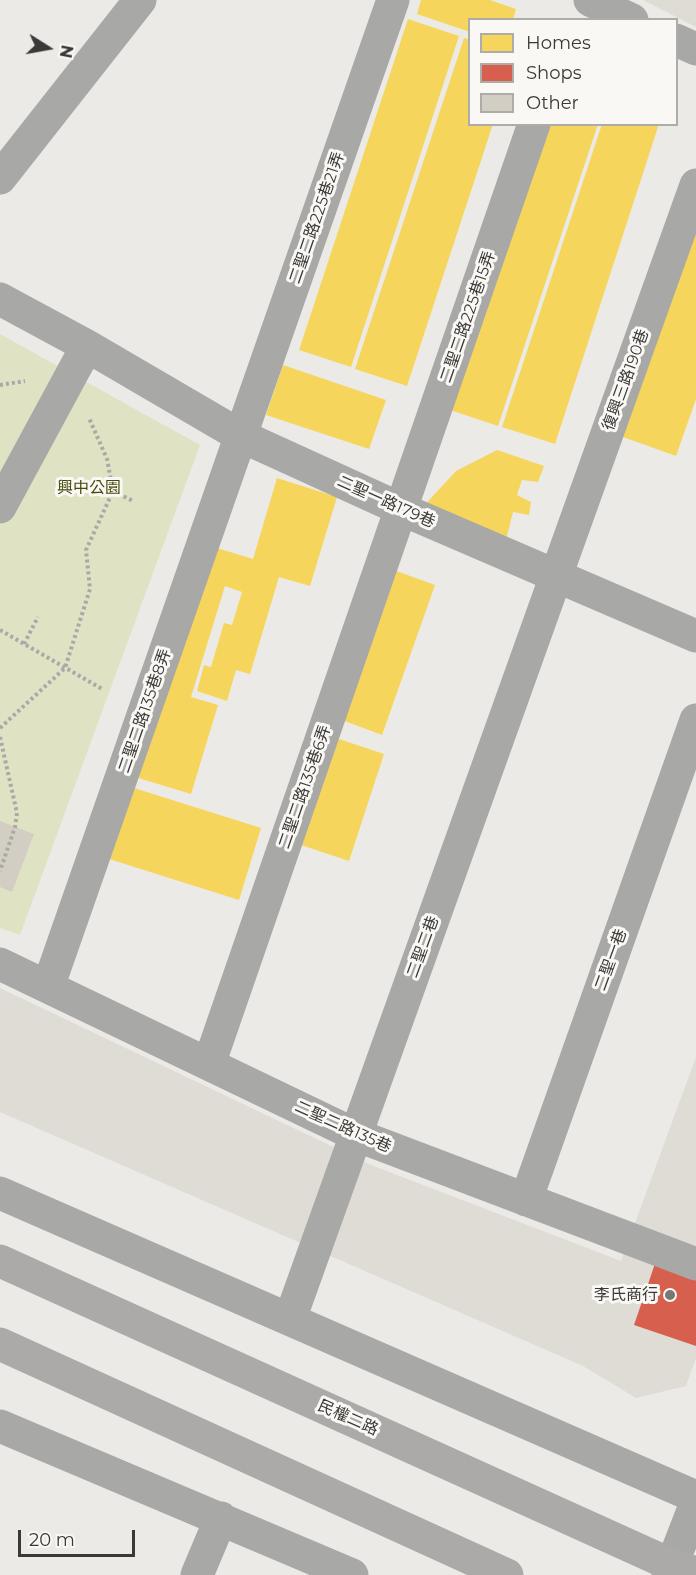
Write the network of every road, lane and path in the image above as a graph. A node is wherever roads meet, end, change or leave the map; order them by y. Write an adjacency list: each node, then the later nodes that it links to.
1 (140, 0): 10 (street)
2 (393, 0): 15 (street, 二聖二路225巷21弄)
3 (578, 0): 5 (street)
4 (590, 0): 6 (street)
5 (572, 18)
6 (628, 18)
7 (678, 41): 8 (street)
8 (696, 49)
9 (533, 126): 19 (street, 二聖二路225巷15弄)
10 (0, 178)
11 (696, 185): 20 (street, 復興三路190巷)
12 (0, 299): 13 (street, 二聖一路179巷)
13 (87, 346): 15 (street, 二聖一路179巷); 18 (street)
14 (86, 409): 16 (path)
15 (241, 436): 19 (street, 二聖一路179巷); 32 (street, 二聖二路135巷8弄)
16 (113, 491): 17 (path); 25 (path)
17 (133, 501)
18 (0, 507)
19 (401, 509): 20 (street, 二聖一路179巷); 33 (street, 二聖二路135巷6弄)
20 (556, 575): 23 (street, 二聖一路179巷); 34 (street, 二聖二巷)
21 (38, 617): 24 (path)
22 (0, 630): 24 (path)
23 (696, 636)
24 (24, 644): 25 (path)
25 (65, 668): 26 (path); 28 (path)
26 (102, 689)
27 (696, 720): 36 (street, 二聖一巷)
28 (0, 728)
29 (0, 737): 30 (path)
30 (0, 871)
31 (0, 964): 32 (street, 二聖二路135巷)
32 (48, 987): 33 (street, 二聖二路135巷)
33 (209, 1064): 34 (street, 二聖二路135巷)
34 (356, 1135): 36 (street, 二聖二路135巷); 39 (street, 二聖二巷)
35 (0, 1193): 39 (street)
36 (526, 1200): 38 (street, 二聖二路135巷)
37 (0, 1261): 45 (main road, 民權二路)
38 (696, 1264)
39 (290, 1319): 42 (street)
40 (0, 1344): 48 (main road)
41 (0, 1426): 44 (street)
42 (696, 1497)
43 (696, 1503): 45 (street)
44 (221, 1518): 46 (street); 47 (street)
45 (679, 1571)
46 (197, 1575)
47 (352, 1575)
48 (507, 1575)

